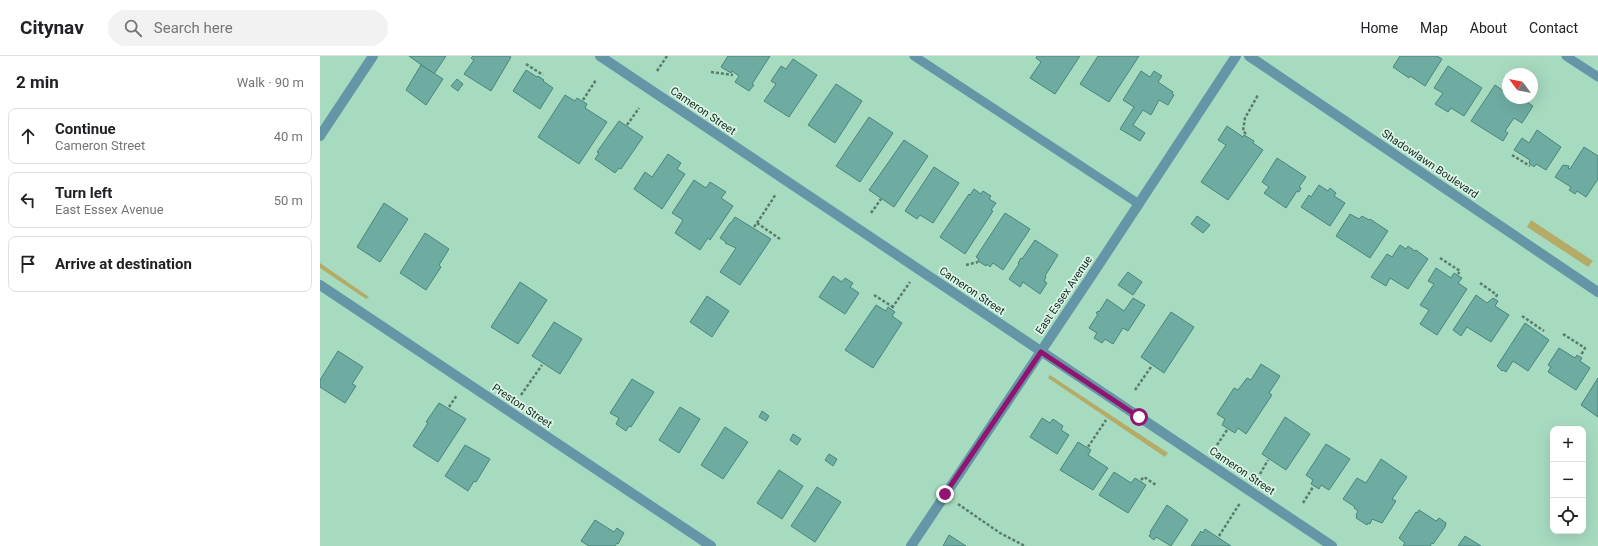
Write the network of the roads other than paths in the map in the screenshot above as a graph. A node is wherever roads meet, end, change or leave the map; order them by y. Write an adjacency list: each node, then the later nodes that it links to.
1 (373, 56): 8 (street)
2 (600, 56): 12 (street, Cameron Street)
3 (914, 56): 9 (lane)
4 (1236, 56): 9 (street, East Essex Avenue)
5 (1248, 56): 11 (street, Shadowlawn Boulevard)
6 (1566, 56): 7 (lane)
7 (1598, 77)
8 (320, 136)
9 (1139, 204): 12 (street, East Essex Avenue)
10 (320, 285): 13 (street, Preston Street)
11 (1598, 292)
12 (1041, 352): 14 (street, East Essex Avenue); 15 (street, Cameron Street)
13 (711, 546)
14 (910, 546)
15 (1332, 546)

